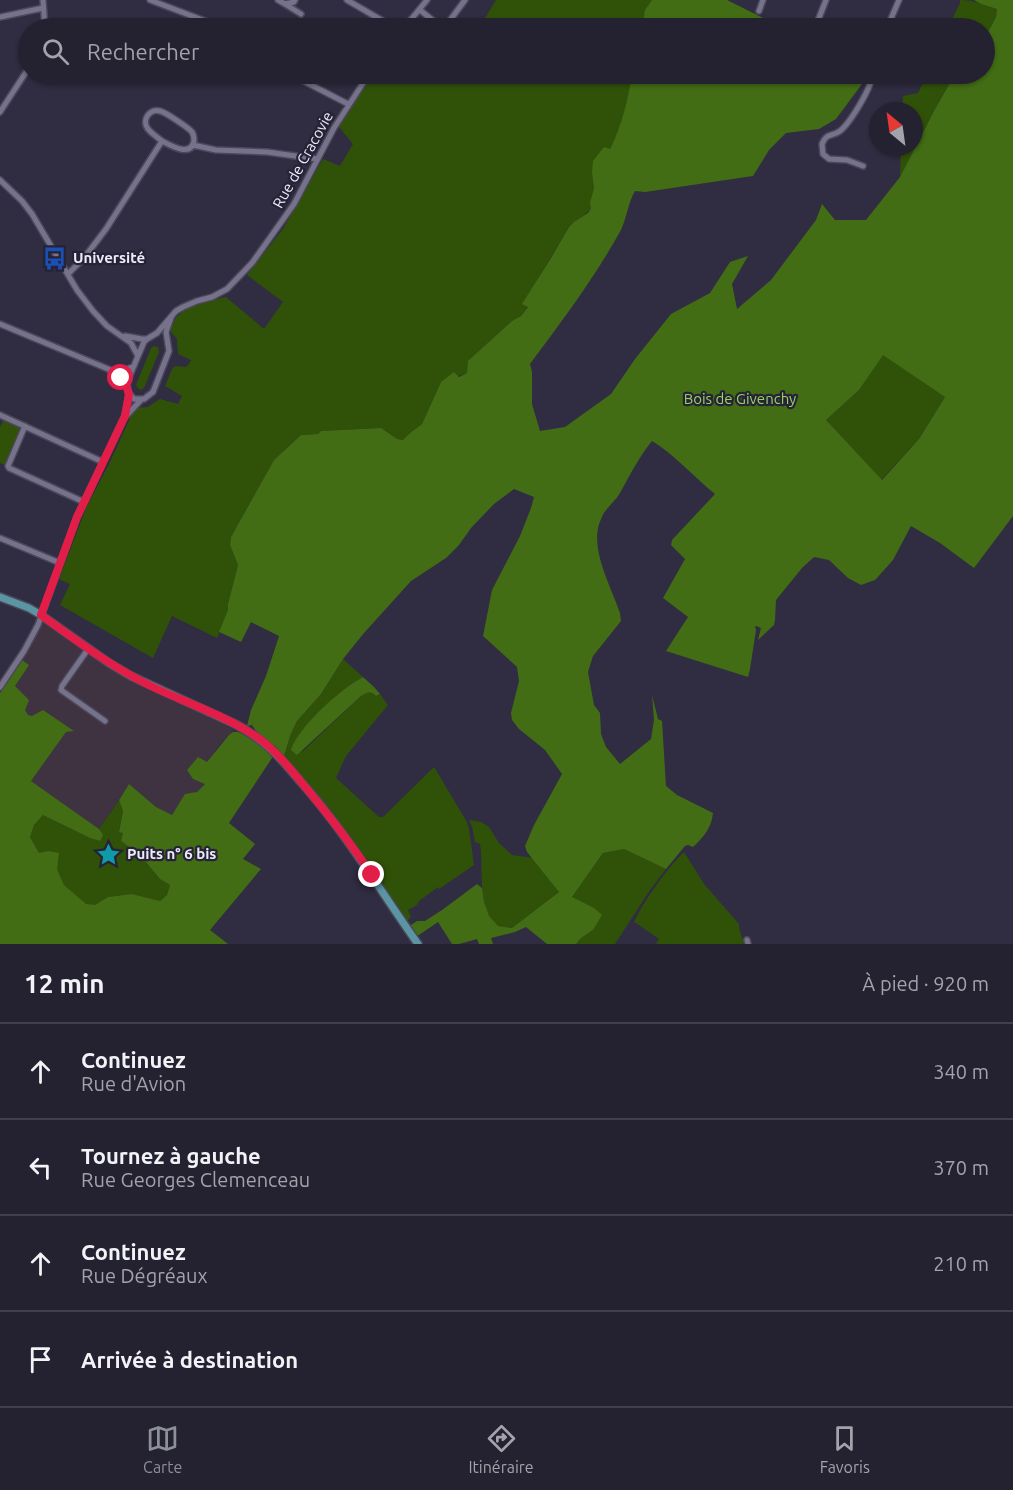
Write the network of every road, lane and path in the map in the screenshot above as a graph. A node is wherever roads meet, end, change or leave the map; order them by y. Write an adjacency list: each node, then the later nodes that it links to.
1 (43, 0): 12 (street)
2 (150, 0): 18 (street)
3 (278, 0): 11 (street)
4 (296, 0): 11 (street)
5 (347, 0): 19 (street)
6 (427, 0): 13 (street)
7 (465, 0): 22 (street)
8 (763, 0): 14 (street)
9 (826, 0): 23 (street)
10 (898, 0): 24 (street)
11 (285, 4): 15 (street)
12 (43, 8): 16 (street); 17 (street)
13 (420, 10): 20 (street); 21 (street)
14 (759, 11)
15 (301, 14)
16 (0, 17)
17 (44, 18)
18 (198, 18)
19 (378, 18)
20 (413, 18)
21 (430, 18)
22 (453, 18)
23 (819, 18)
24 (891, 18)
25 (18, 84): 30 (street)
26 (309, 84): 29 (street)
27 (362, 84): 29 (street, Rue de Cracovie)
28 (869, 84): 34 (street)
29 (348, 104): 33 (street, Rue de Cracovie)
30 (0, 111)
31 (162, 141): 32 (street); 32 (street); 36 (street)
32 (193, 145): 33 (street)
33 (317, 159): 37 (street, Rue de Cracovie)
34 (863, 166)
35 (0, 180): 36 (street)
36 (68, 274): 39 (street)
37 (171, 318): 40 (street, Rue de Cracovie); 41 (street)
38 (0, 324): 44 (street)
39 (122, 336): 40 (street); 42 (street)
40 (150, 337): 41 (street); 42 (street, Rue de Cracovie)
41 (167, 342): 47 (street)
42 (138, 356): 43 (street, Rue de Cracovie)
43 (134, 366): 44 (street); 45 (street, Rue de Cracovie)
44 (113, 371): 45 (street)
45 (126, 385): 46 (street)
46 (129, 394): 47 (street); 49 (street)
47 (141, 399): 49 (street)
48 (2, 416): 50 (street); 51 (street)
49 (125, 416): 52 (street)
50 (0, 424)
51 (25, 426): 52 (street); 53 (street)
52 (103, 462): 53 (street)
53 (84, 502): 55 (street)
54 (0, 538): 55 (street)
55 (60, 563): 57 (street)
56 (0, 597): 57 (main road)
57 (41, 615): 58 (main road); 59 (street)
58 (89, 649): 60 (street); 61 (main road)
59 (0, 687)
60 (105, 721)
61 (418, 944)

